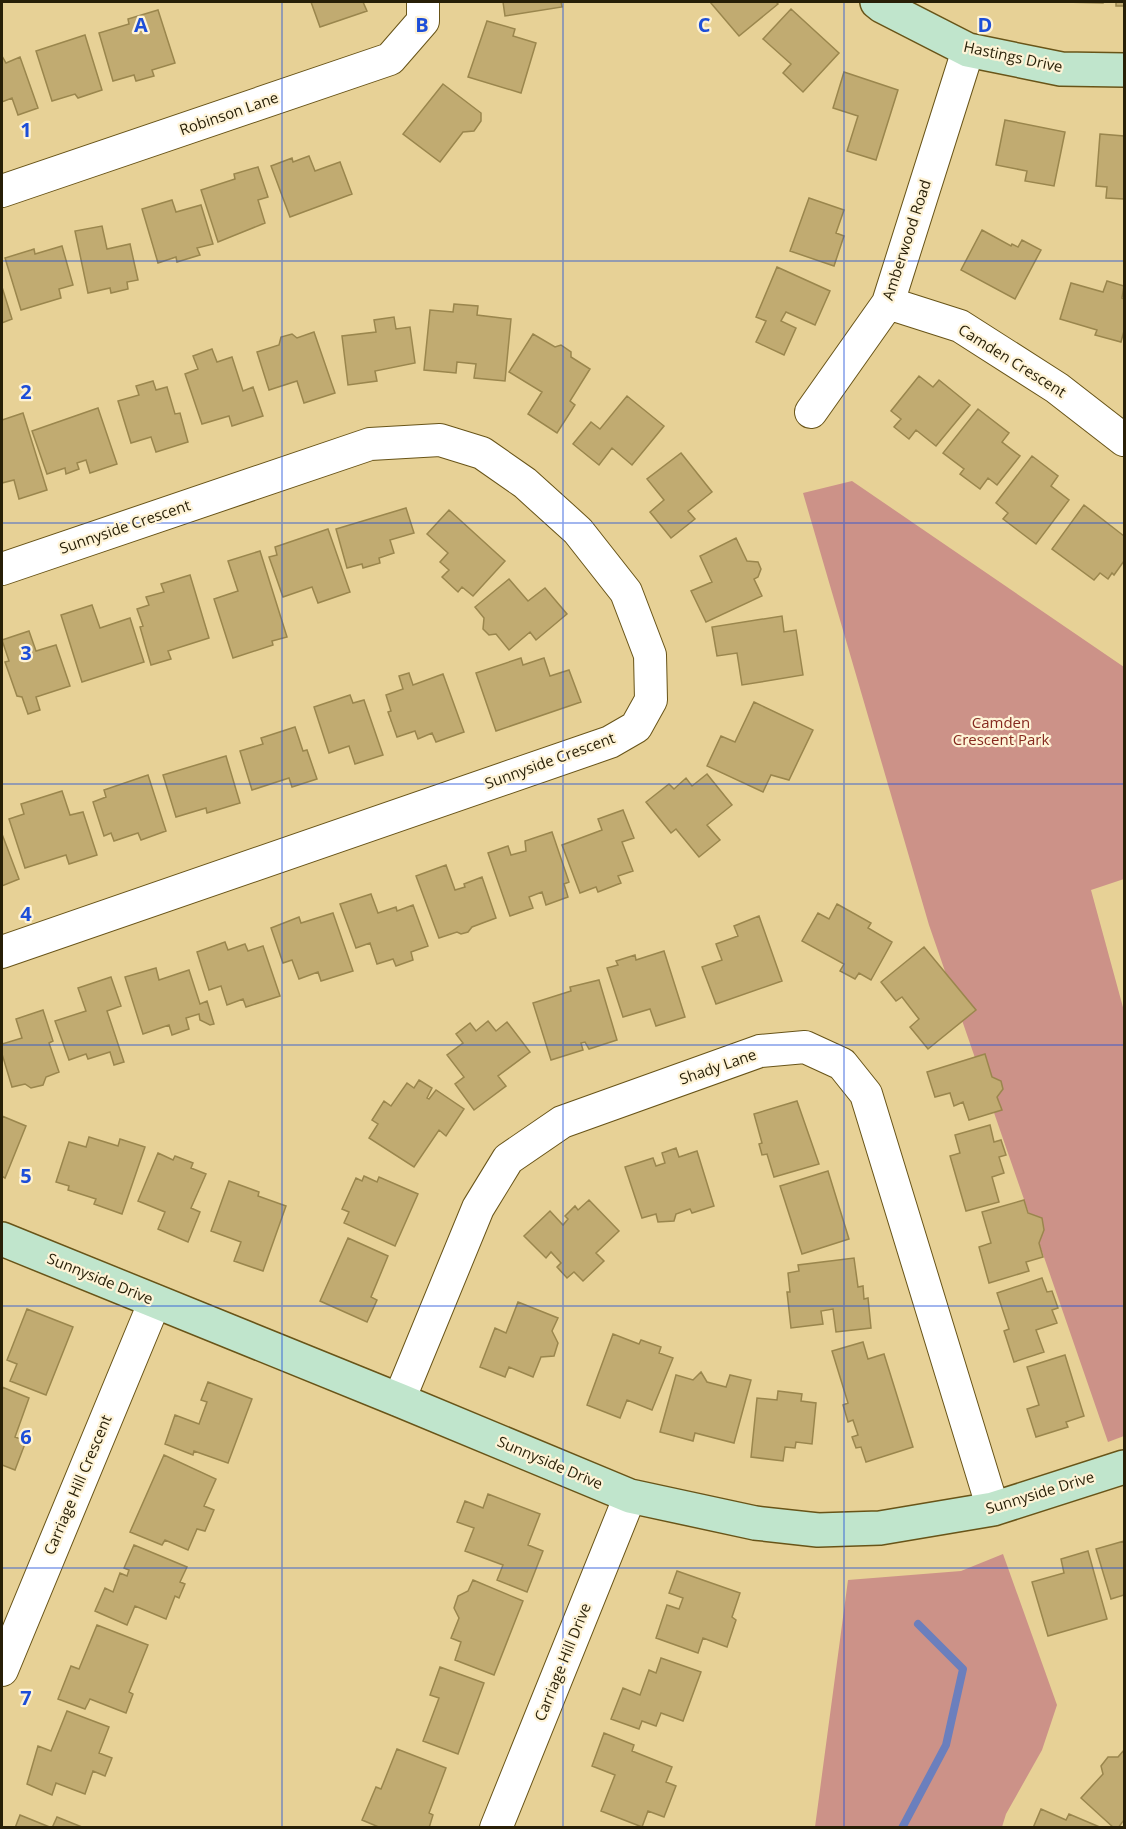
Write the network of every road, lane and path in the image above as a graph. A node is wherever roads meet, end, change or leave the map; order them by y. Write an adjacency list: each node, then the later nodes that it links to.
1 (423, 2): 5 (street, Robinson Lane)
2 (877, 2): 3 (street, Hastings Drive)
3 (968, 50): 4 (street, Hastings Drive); 6 (street, Amberwood Road)
4 (1125, 70)
5 (2, 191)
6 (888, 303): 7 (street, Amberwood Road); 8 (street, Camden Crescent)
7 (811, 412)
8 (1125, 440)
9 (2, 569): 10 (street, Sunnyside Crescent)
10 (2, 952)
11 (2, 1239): 12 (street, Sunnyside Drive)
12 (155, 1301): 13 (street, Sunnyside Drive); 17 (street, Carriage Hill Crescent)
13 (399, 1400): 15 (street, Sunnyside Drive); 16 (street, Shady Lane)
14 (1125, 1467): 16 (street, Sunnyside Drive)
15 (630, 1496): 16 (street, Sunnyside Drive); 18 (street, Carriage Hill Drive)
16 (993, 1509)
17 (2, 1670)
18 (496, 1827)

